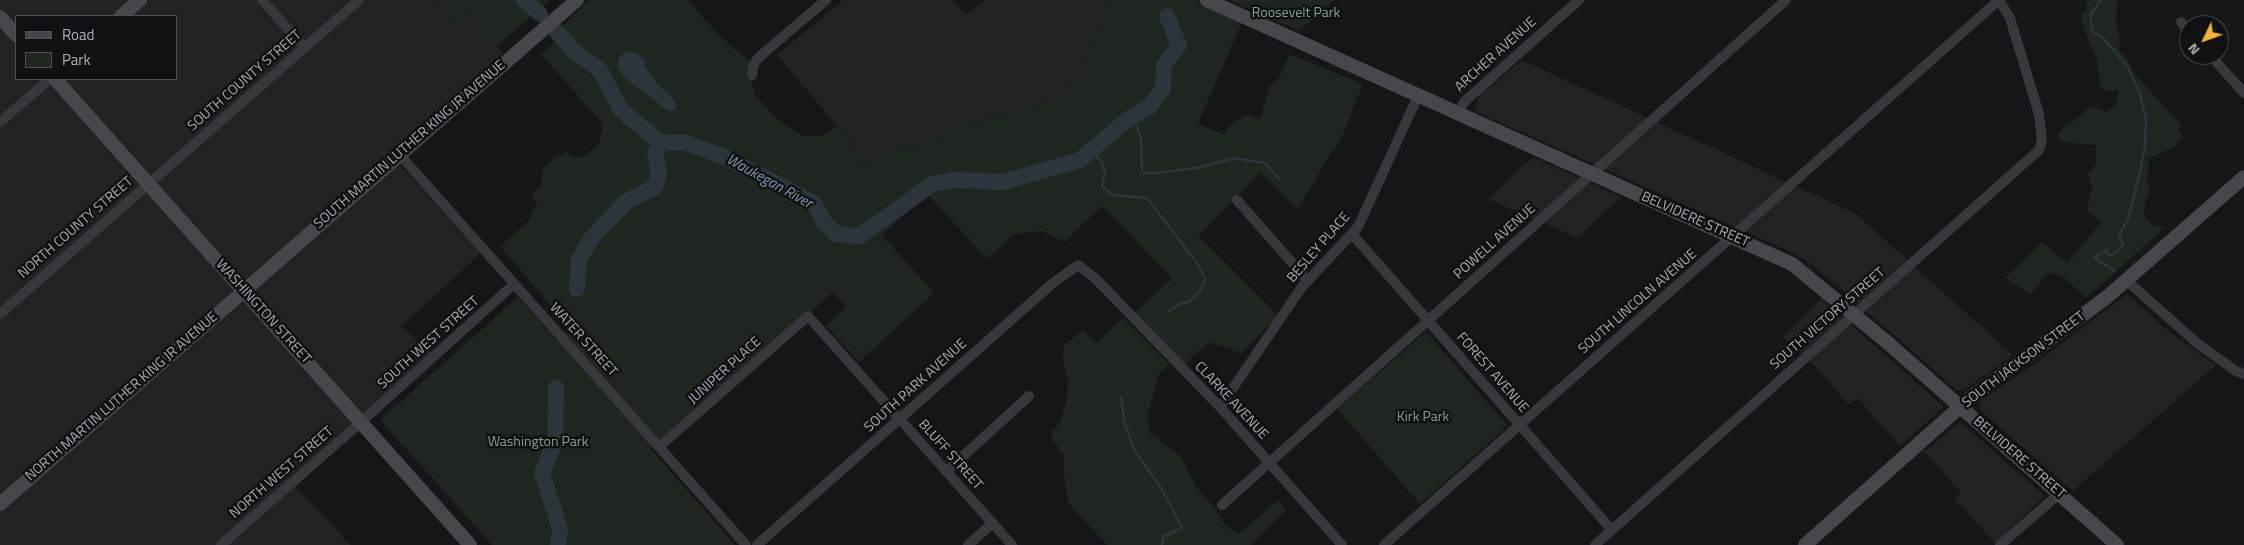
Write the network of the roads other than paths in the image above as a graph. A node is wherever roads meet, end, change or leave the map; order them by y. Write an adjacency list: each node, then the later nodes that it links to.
1 (140, 0): 10 (main road)
2 (262, 0): 13 (street)
3 (359, 0): 13 (street, SOUTH COUNTY STREET)
4 (577, 0): 22 (main road, SOUTH MARTIN LUTHER KING JR AVENUE)
5 (1207, 0): 19 (main road, BELVIDERE STREET)
6 (1579, 0): 20 (street, ARCHER AVENUE)
7 (1786, 0): 23 (street, POWELL AVENUE)
8 (1999, 0): 28 (street, SOUTH LINCOLN AVENUE); 35 (street, SOUTH VICTORY STREET)
9 (824, 1): 15 (street)
10 (122, 15)
11 (0, 17): 12 (main road)
12 (15, 34)
13 (305, 48): 25 (street, SOUTH COUNTY STREET)
14 (2219, 65): 18 (street)
15 (752, 74)
16 (49, 80): 21 (street)
17 (57, 80): 25 (main road, WASHINGTON STREET)
18 (2244, 93)
19 (1418, 96): 20 (main road, BELVIDERE STREET); 27 (street, BESLEY PLACE)
20 (1458, 114): 23 (main road, BELVIDERE STREET)
21 (0, 122)
22 (399, 154): 32 (street, WATER STREET); 33 (main road, SOUTH MARTIN LUTHER KING JR AVENUE)
23 (1593, 174): 28 (main road, BELVIDERE STREET); 37 (street, POWELL AVENUE)
24 (2244, 177): 30 (main road, SOUTH JACKSON STREET)
25 (148, 183): 33 (main road, WASHINGTON STREET); 34 (street, NORTH COUNTY STREET)
26 (1237, 200): 31 (street)
27 (1352, 234): 31 (street, BESLEY PLACE); 37 (street, FOREST AVENUE)
28 (1733, 237): 35 (main road, BELVIDERE STREET); 44 (street, SOUTH LINCOLN AVENUE)
29 (1095, 278): 40 (street, CLARKE AVENUE); 42 (street, SOUTH PARK AVENUE)
30 (2126, 280): 38 (street); 41 (main road, SOUTH JACKSON STREET)
31 (1308, 281): 40 (street, BESLEY PLACE)
32 (514, 284): 43 (street, SOUTH WEST STREET); 45 (street, WATER STREET)
33 (244, 290): 43 (main road, WASHINGTON STREET); 49 (main road, NORTH MARTIN LUTHER KING JR AVENUE)
34 (0, 314)
35 (1854, 315): 41 (main road, BELVIDERE STREET); 52 (street, SOUTH VICTORY STREET)
36 (808, 316): 42 (street, BLUFF STREET); 45 (street, JUNIPER PLACE)
37 (1428, 320): 44 (street, FOREST AVENUE); 46 (street, POWELL AVENUE)
38 (2244, 374)
39 (1029, 396): 47 (street)
40 (1220, 406): 46 (street, CLARKE AVENUE)
41 (1961, 407): 48 (main road, BELVIDERE STREET); 62 (main road, SOUTH JACKSON STREET)
42 (900, 420): 47 (street, BLUFF STREET); 56 (street, SOUTH PARK AVENUE)
43 (361, 422): 53 (street, NORTH WEST STREET); 54 (main road, WASHINGTON STREET)
44 (1519, 424): 52 (street, FOREST AVENUE); 60 (street, SOUTH LINCOLN AVENUE)
45 (659, 447): 55 (street, WATER STREET)
46 (1270, 462): 50 (street, POWELL AVENUE); 59 (street, CLARKE AVENUE)
47 (948, 471): 51 (street, BLUFF STREET)
48 (2059, 494): 63 (street); 64 (main road, BELVIDERE STREET)
49 (0, 504)
50 (1222, 505)
51 (993, 523): 57 (street); 58 (street, BLUFF STREET)
52 (1612, 530): 61 (street, SOUTH VICTORY STREET)
53 (221, 545)
54 (470, 545)
55 (746, 545)
56 (757, 545)
57 (968, 545)
58 (1012, 545)
59 (1342, 545)
60 (1384, 545)
61 (1595, 545)
62 (1805, 545)
63 (2000, 545)
64 (2117, 545)

